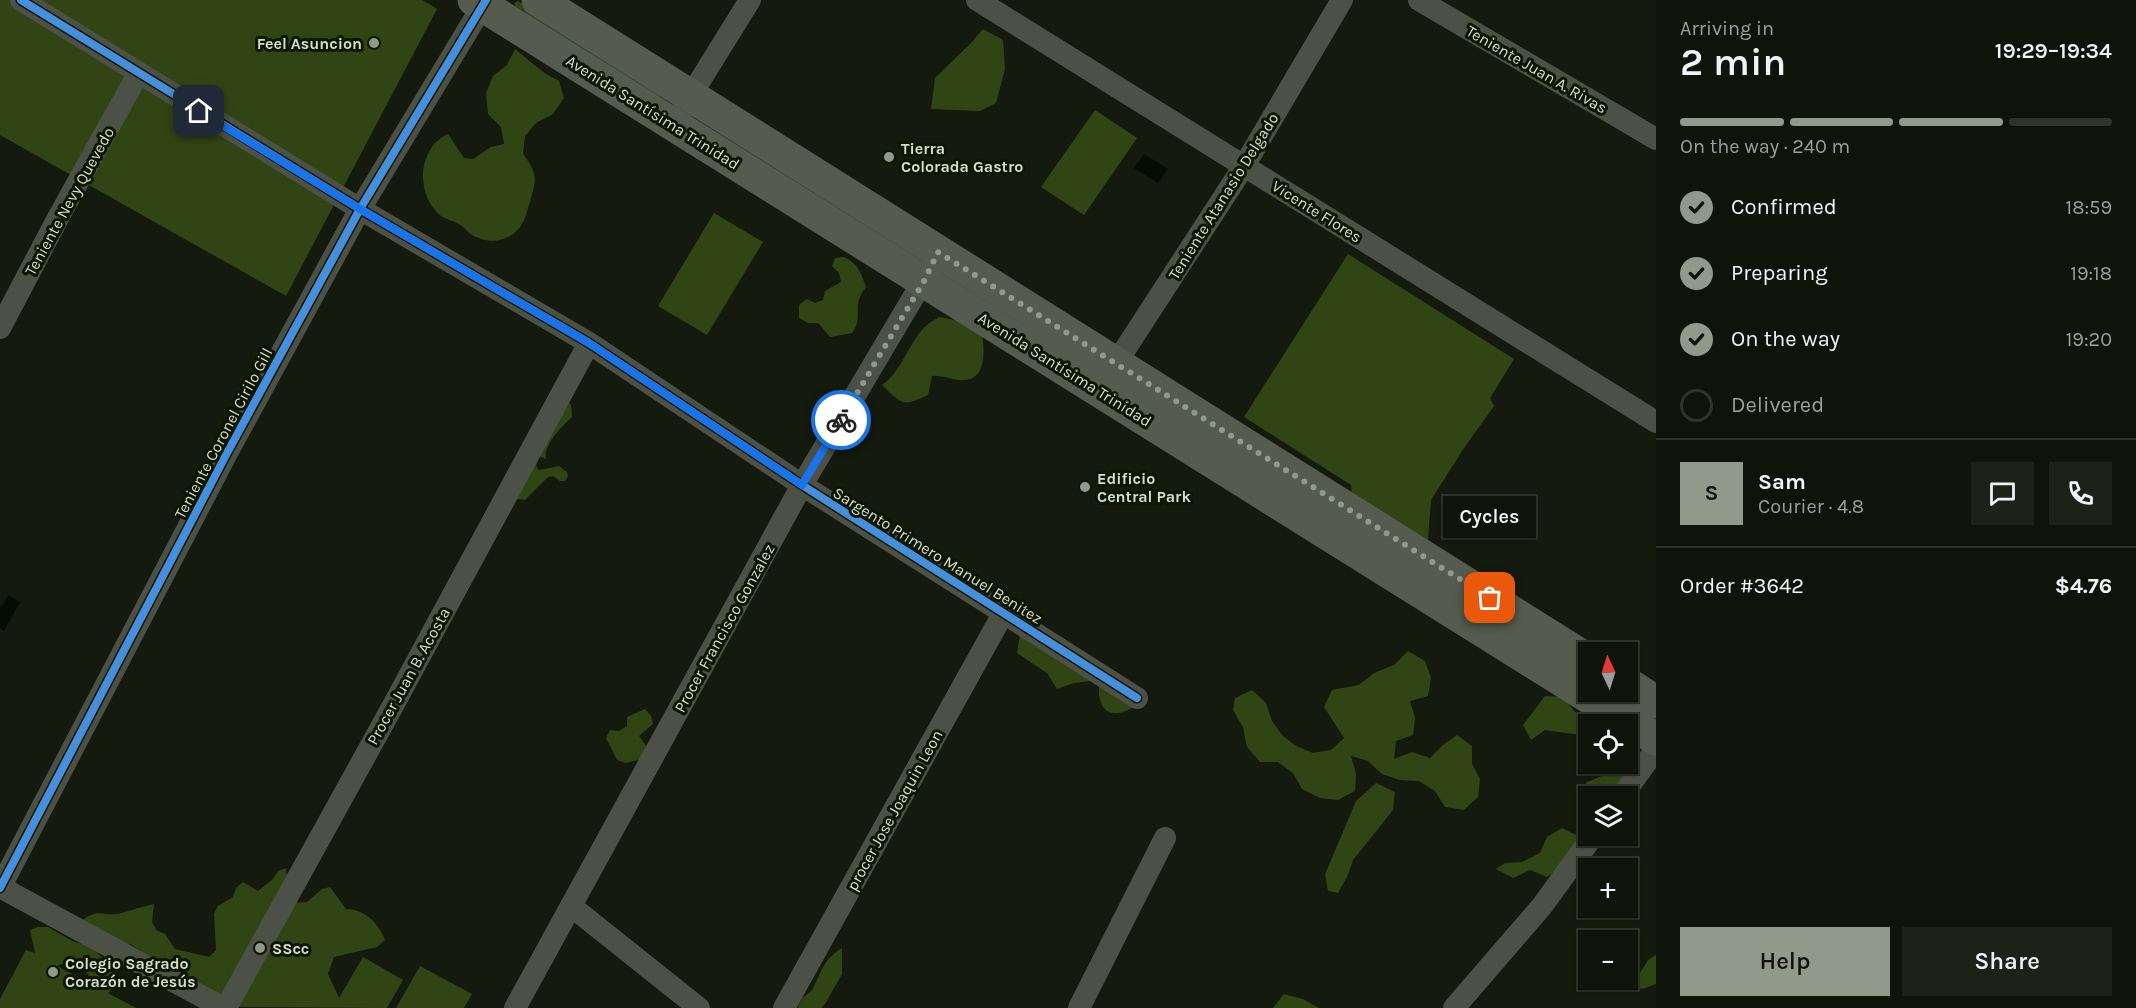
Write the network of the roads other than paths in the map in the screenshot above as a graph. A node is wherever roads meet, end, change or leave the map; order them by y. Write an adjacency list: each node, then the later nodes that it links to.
1 (21, 0): 8 (street, Sargento Primero Manuel Benitez)
2 (538, 0): 9 (main road, Avenida Santísima Trinidad)
3 (750, 0): 9 (street)
4 (977, 0): 12 (street, Vicente Flores)
5 (1342, 0): 12 (street, Teniente Atanasio Delgado)
6 (1419, 0): 11 (street, Teniente Juan A. Rivas)
7 (481, 2): 10 (main road, Avenida Santísima Trinidad); 13 (street, Teniente Coronel Cirilo Gill)
8 (138, 74): 13 (street, Sargento Primero Manuel Benitez); 16 (street, Teniente Nevy Quevedo)
9 (690, 96): 10 (street); 14 (main road, Avenida Santísima Trinidad)
10 (674, 124): 15 (main road, Avenida Santísima Trinidad)
11 (1656, 139)
12 (1244, 166): 18 (street, Teniente Atanasio Delgado); 20 (street, Vicente Flores)
13 (360, 209): 17 (street, Sargento Primero Manuel Benitez); 32 (street, Teniente Coronel Cirilo Gill)
14 (938, 252): 15 (street, Procer Francisco Gonzalez); 18 (main road, Avenida Santísima Trinidad)
15 (924, 281): 19 (main road, Avenida Santísima Trinidad); 21 (street, Procer Francisco Gonzalez)
16 (0, 328)
17 (589, 343): 21 (street, Sargento Primero Manuel Benitez); 34 (street, Procer Juan B. Acosta)
18 (1116, 363): 19 (street, Teniente Atanasio Delgado); 23 (main road, Avenida Santísima Trinidad)
19 (1100, 391): 27 (main road, Avenida Santísima Trinidad)
20 (1656, 422)
21 (802, 485): 22 (street, Sargento Primero Manuel Benitez); 33 (street, Procer Francisco Gonzalez)
22 (1004, 612): 25 (street, Sargento Primero Manuel Benitez); 37 (street, procer Jose Joaquin Leon)
23 (1578, 654)
24 (1638, 690): 26 (main road)
25 (1137, 698)
26 (1656, 702)
27 (1656, 739)
28 (1656, 749): 29 (street)
29 (1629, 786)
30 (1165, 838): 38 (street)
31 (1586, 846): 39 (street)
32 (0, 887): 34 (street)
33 (571, 906): 35 (street, Procer Francisco Gonzalez); 36 (street)
34 (224, 1008)
35 (515, 1008)
36 (699, 1008)
37 (784, 1008)
38 (1079, 1008)
39 (1454, 1008)

